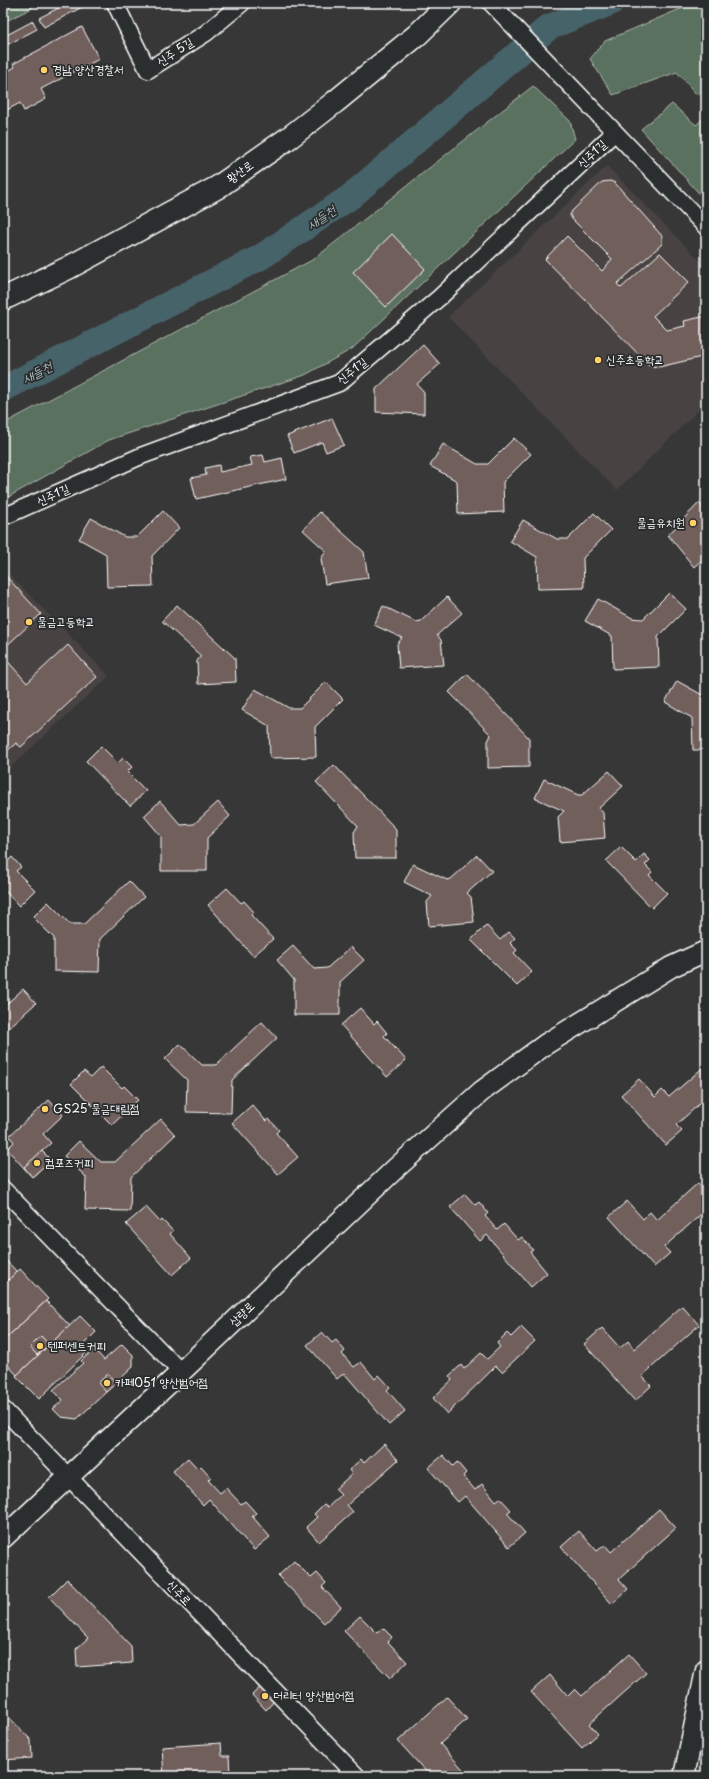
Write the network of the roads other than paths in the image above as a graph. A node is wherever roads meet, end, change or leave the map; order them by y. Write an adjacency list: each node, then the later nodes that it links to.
1 (115, 3): 2 (street, 신주 5길)
2 (242, 3)
3 (450, 3): 7 (main road, 황산로)
4 (493, 5): 5 (street)
5 (614, 132): 6 (street); 8 (street, 신주1길)
6 (706, 227)
7 (3, 299)
8 (3, 517)
9 (706, 951): 11 (street, 삽량로)
10 (3, 1189): 11 (street)
11 (181, 1372): 13 (street, 삽량로)
12 (3, 1409): 13 (street, 신주로)
13 (68, 1478): 14 (street, 삽량로); 16 (street, 신주로)
14 (3, 1538)
15 (706, 1670): 17 (street)
16 (357, 1776)
17 (684, 1776)

